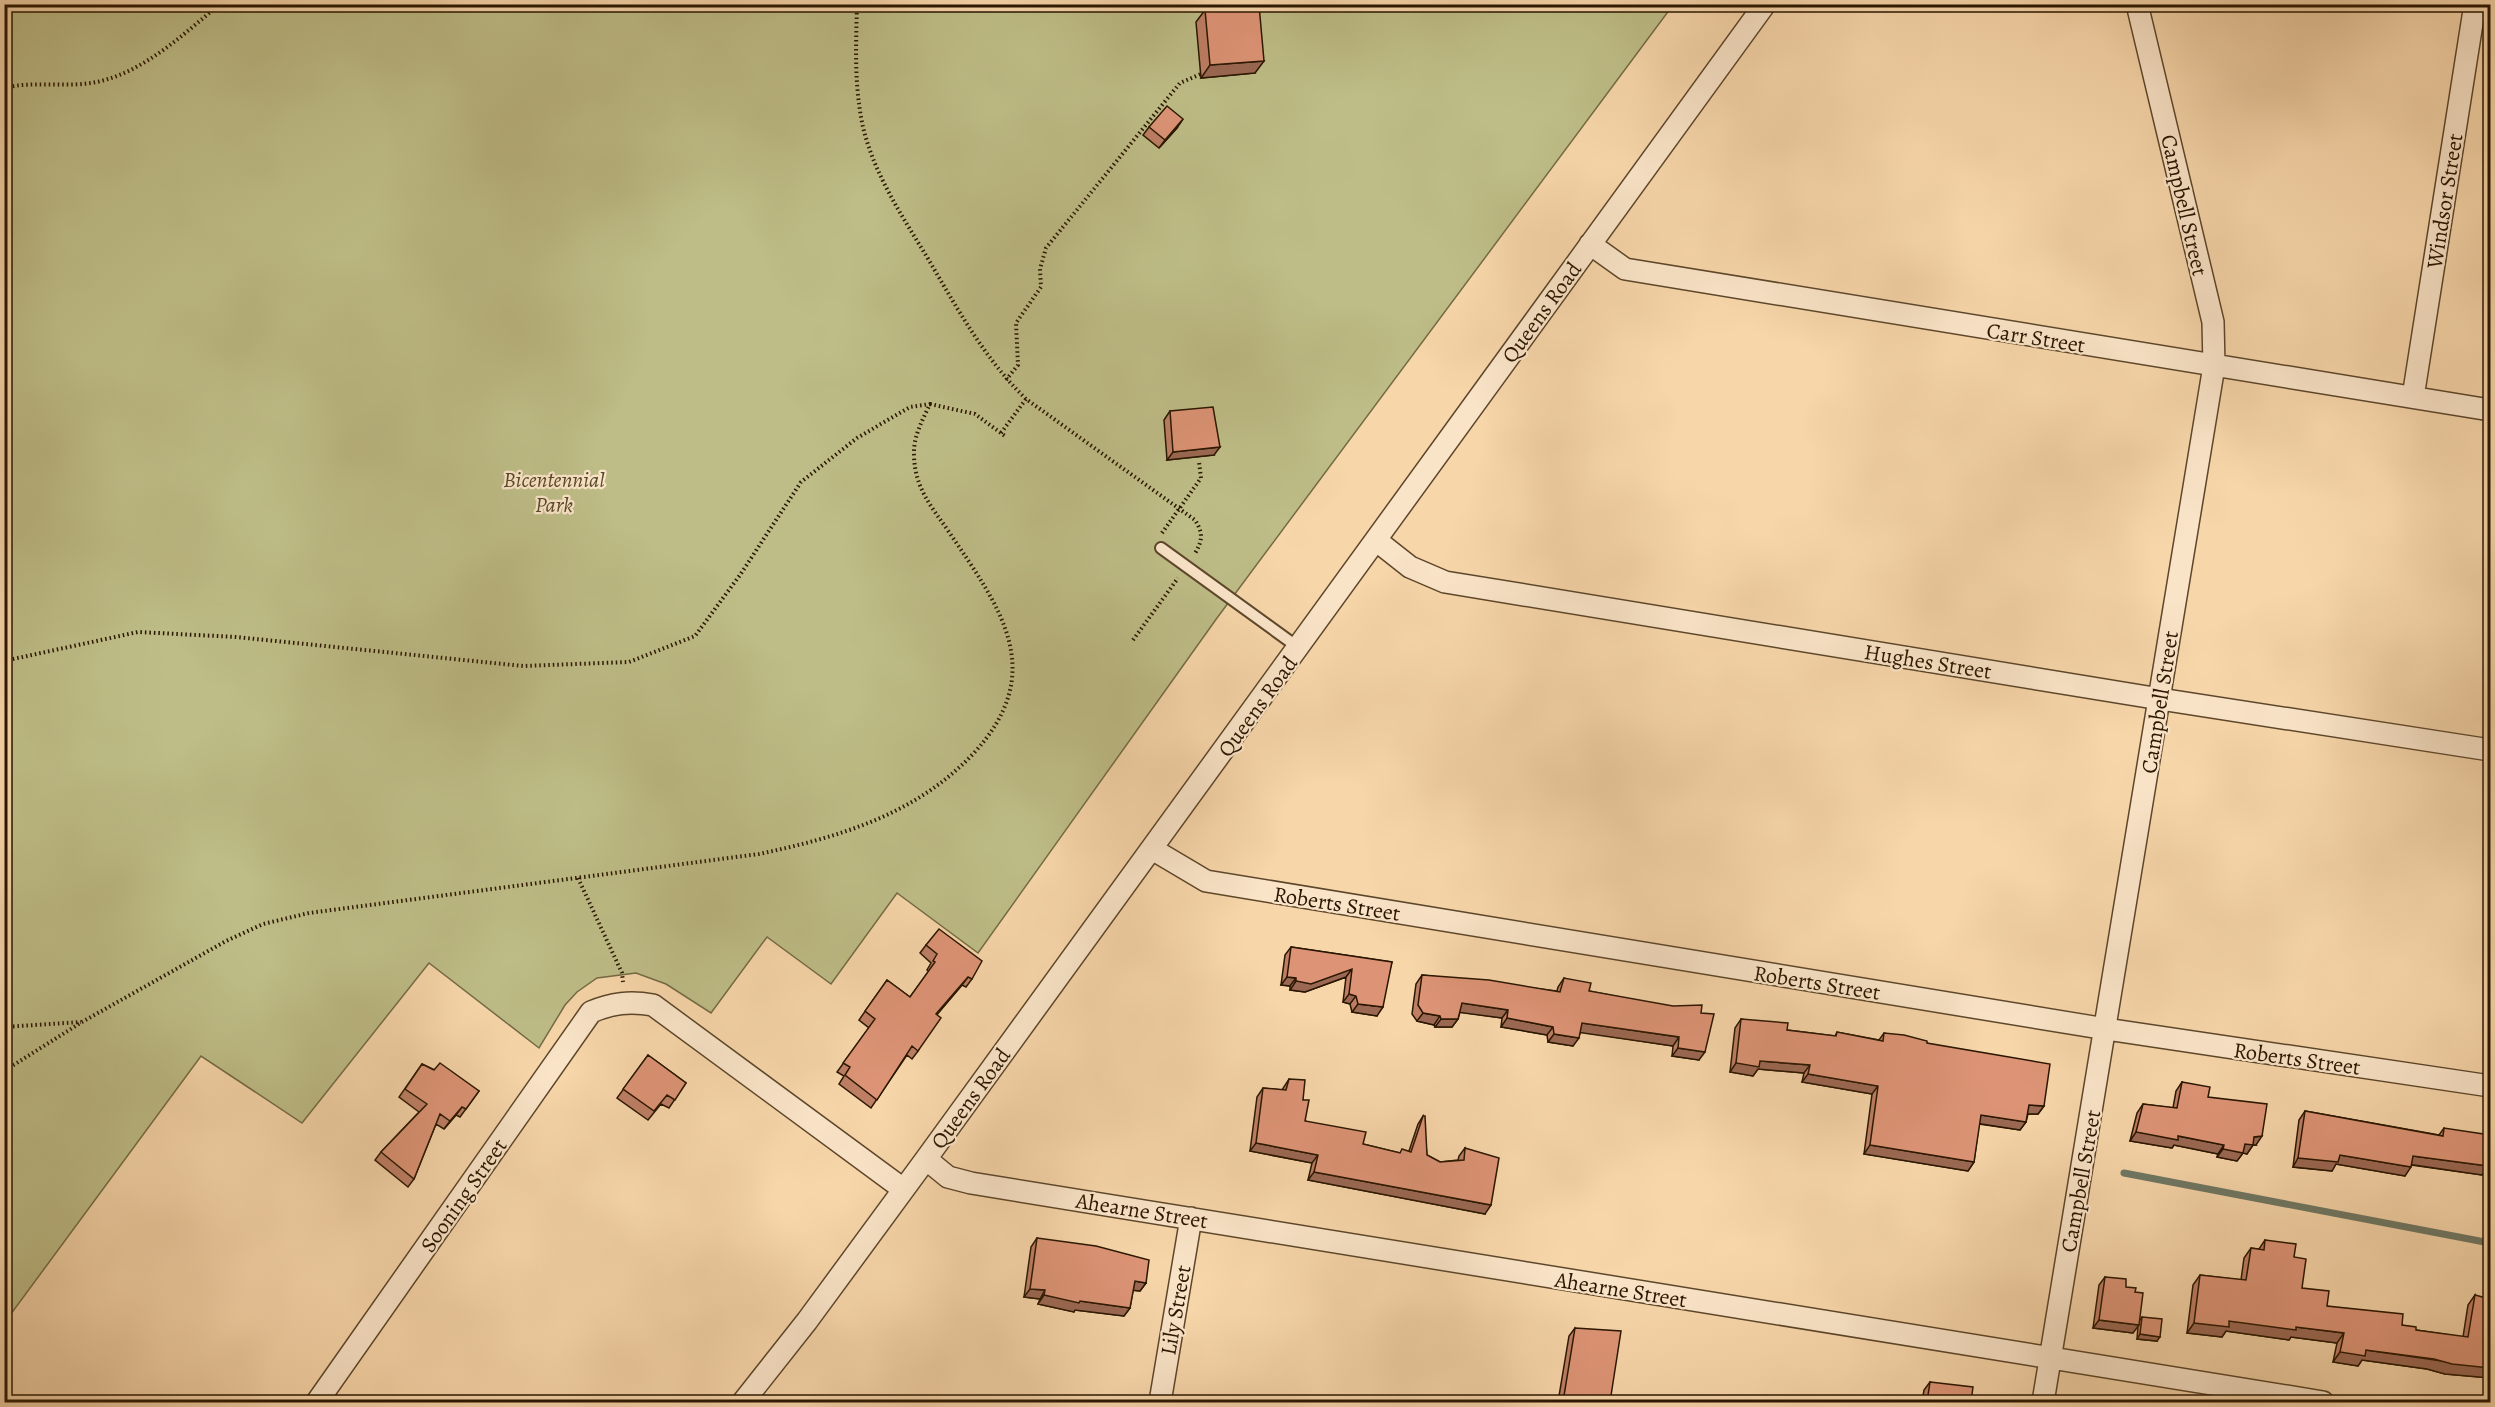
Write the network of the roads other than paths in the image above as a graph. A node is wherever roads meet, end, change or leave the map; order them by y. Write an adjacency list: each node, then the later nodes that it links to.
1 (1765, 4): 4 (street, Queens Road)
2 (2137, 4): 5 (street, Campbell Street)
3 (2475, 4): 6 (street, Windsor Street)
4 (1590, 244): 5 (street, Carr Street); 8 (street, Queens Road)
5 (2214, 366): 6 (street, Carr Street); 11 (street, Campbell Street)
6 (2413, 397): 7 (street, Carr Street)
7 (2490, 410)
8 (1377, 541): 10 (street, Queens Road); 11 (street, Hughes Street)
9 (1161, 548): 10 (lane)
10 (1299, 648): 13 (street, Queens Road)
11 (2160, 699): 12 (street, Hughes Street); 14 (street, Campbell Street)
12 (2490, 750)
13 (1152, 849): 14 (street, Roberts Street); 16 (street, Queens Road)
14 (2106, 1029): 15 (street, Roberts Street); 19 (street, Campbell Street)
15 (2490, 1086)
16 (926, 1159): 17 (street, Queens Road); 18 (street, Ahearne Street)
17 (903, 1189): 20 (street, Sooning Street); 21 (street, Queens Road)
18 (1191, 1218): 19 (street, Ahearne Street); 22 (street, Lily Street)
19 (2050, 1359): 23 (street, Campbell Street); 24 (street, Ahearne Street)
20 (317, 1402)
21 (743, 1402)
22 (1160, 1402)
23 (2043, 1402)
24 (2323, 1402)

